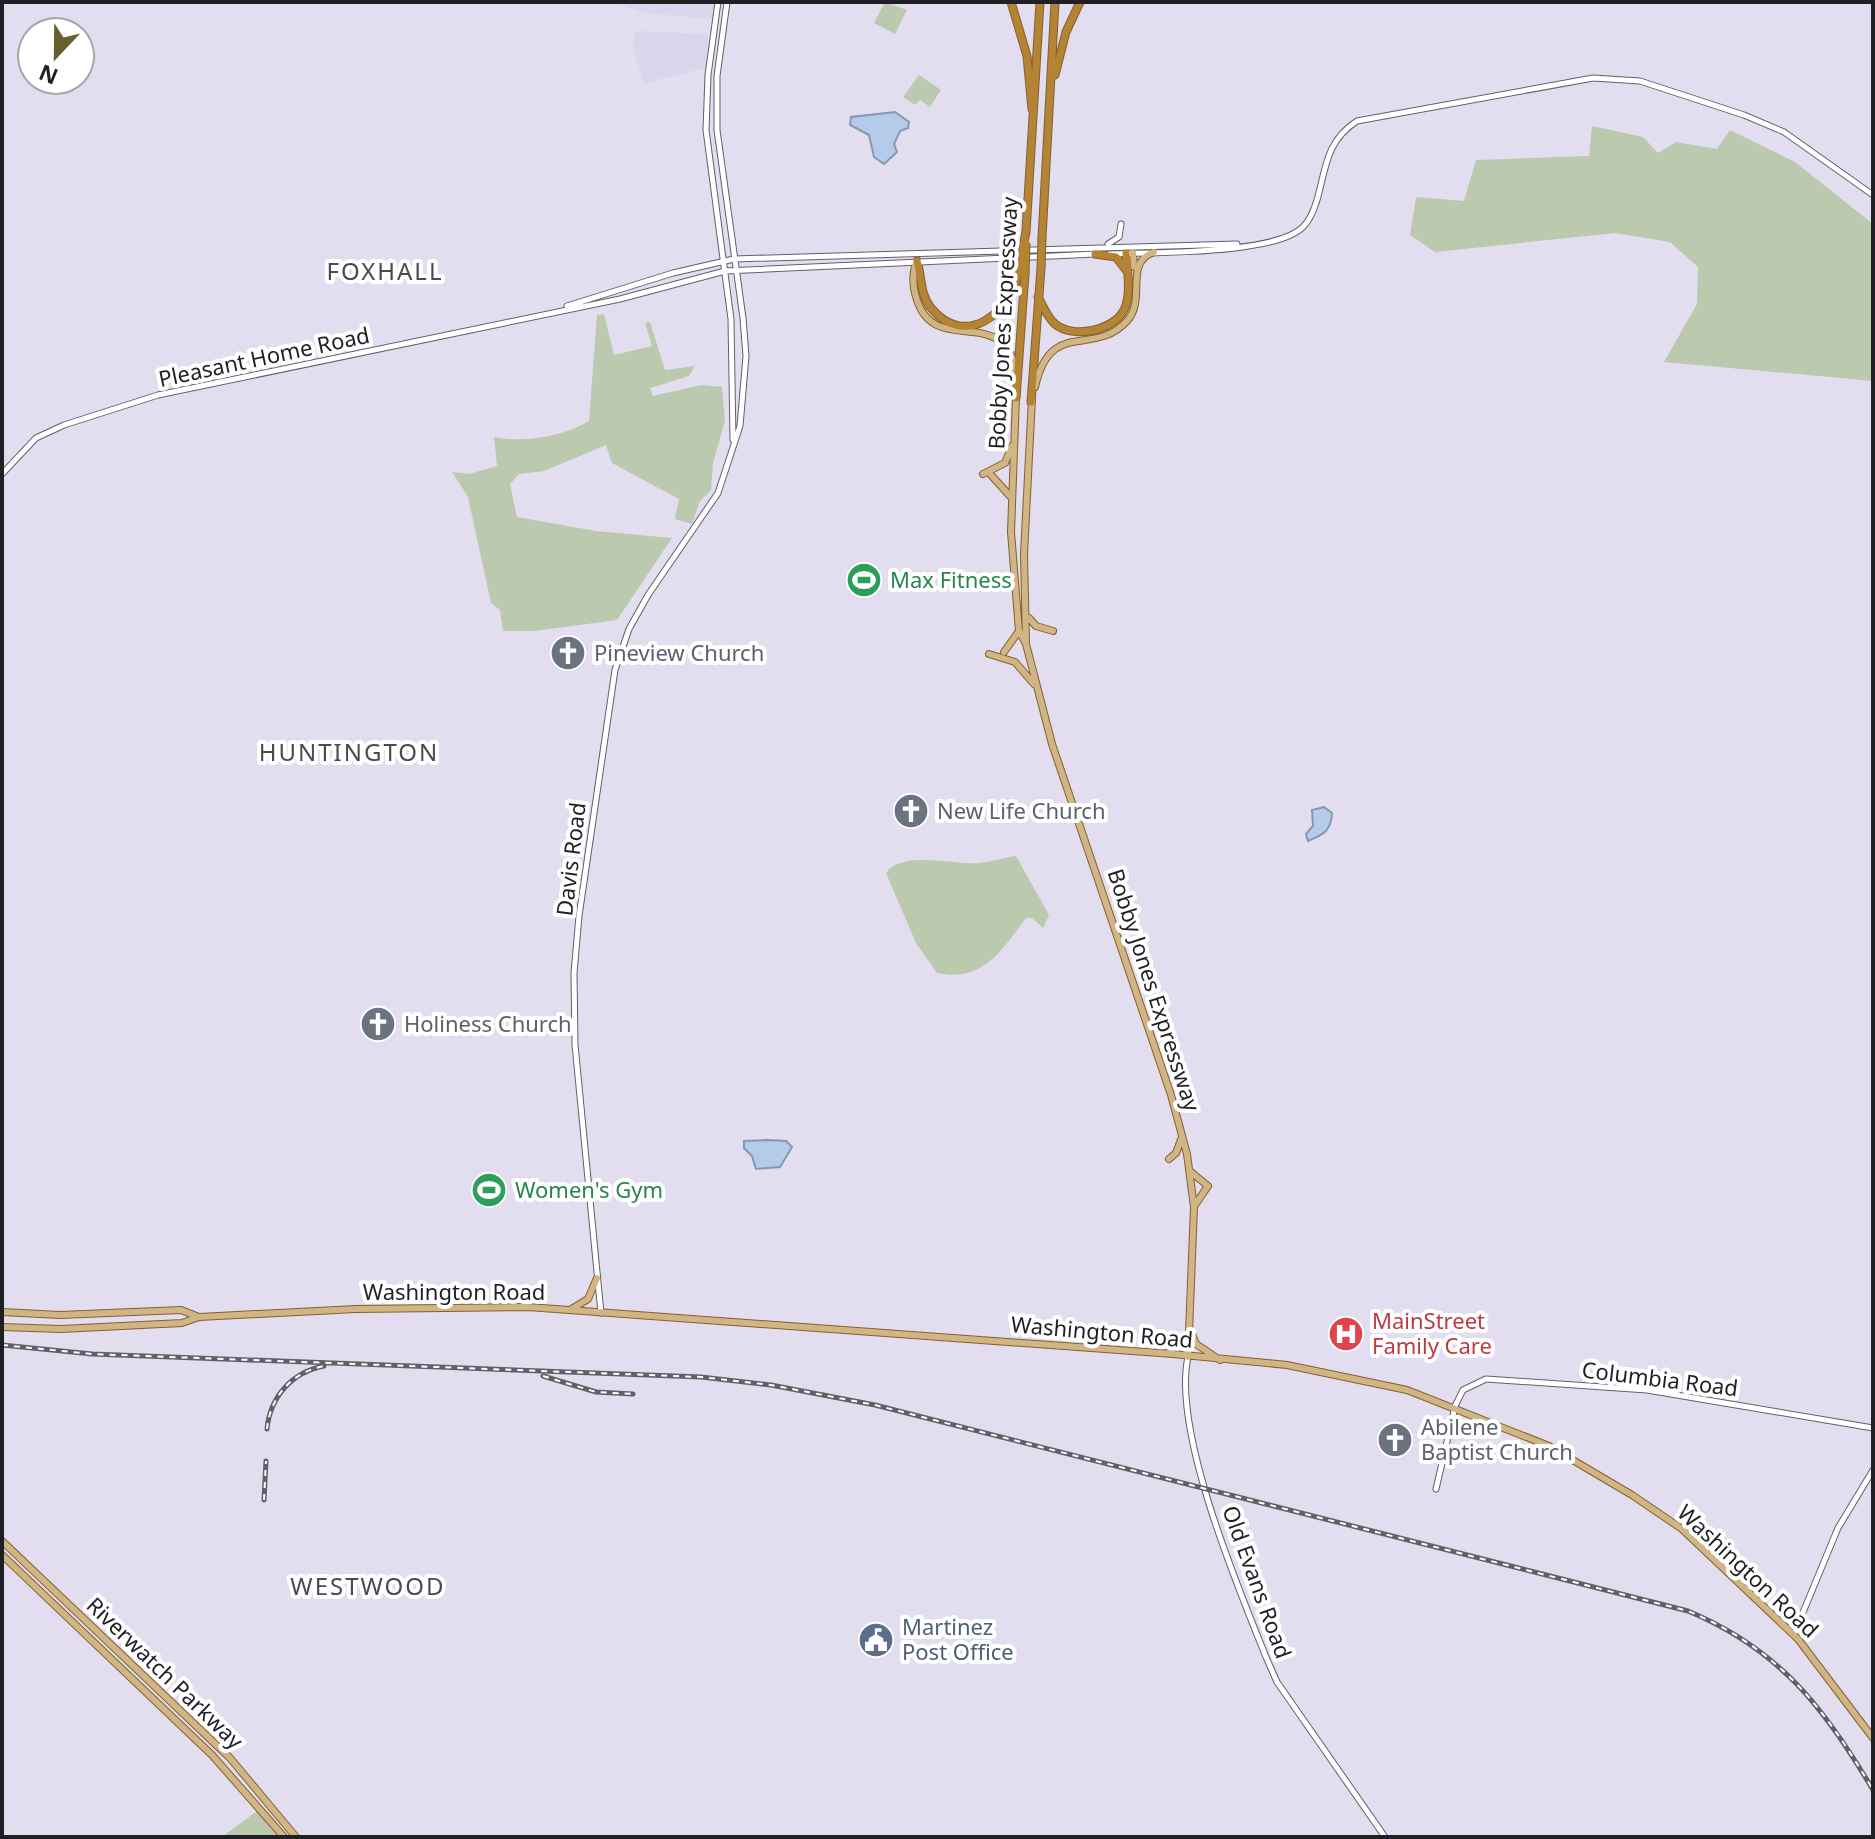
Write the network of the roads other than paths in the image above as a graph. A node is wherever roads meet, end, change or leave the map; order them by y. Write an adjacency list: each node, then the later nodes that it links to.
1 (718, 2): 7 (main road, Davis Road)
2 (727, 2): 8 (main road, Davis Road)
3 (1011, 2): 10 (highway)
4 (1040, 2): 10 (highway, Bobby Jones Expressway)
5 (1055, 2): 9 (highway, Bobby Jones Expressway)
6 (1080, 2): 9 (highway)
7 (715, 22): 8 (main road); 19 (main road, Davis Road)
8 (723, 24): 18 (main road, Davis Road)
9 (1051, 94): 24 (highway, Bobby Jones Expressway, bridge)
10 (1033, 121): 22 (highway, Bobby Jones Expressway, bridge)
11 (1873, 195): 13 (main road)
12 (1121, 224): 15 (main road)
13 (1244, 245): 14 (main road); 16 (main road)
14 (1130, 249): 15 (main road); 16 (main road); 23 (highway); 26 (main road)
15 (1093, 250): 17 (main road); 23 (highway)
16 (1154, 252): 26 (main road)
17 (917, 256): 18 (main road, Pleasant Home Road); 20 (main road, Pleasant Home Road); 22 (highway); 27 (main road)
18 (734, 259): 19 (main road, Pleasant Home Road); 20 (main road, Davis Road)
19 (723, 261): 21 (main road, Davis Road); 25 (main road, Pleasant Home Road)
20 (737, 270): 21 (main road, Pleasant Home Road); 30 (main road, Davis Road)
21 (725, 271): 25 (main road, Pleasant Home Road); 30 (main road, Davis Road)
22 (1021, 274): 27 (highway, Bobby Jones Expressway)
23 (1127, 274): 24 (highway)
24 (1038, 297): 28 (highway, Bobby Jones Expressway)
25 (551, 312): 31 (main road, Pleasant Home Road)
26 (1127, 321): 28 (main road)
27 (1016, 398): 29 (main road, Bobby Jones Expressway)
28 (1031, 402): 35 (main road, Bobby Jones Expressway)
29 (1015, 439): 32 (main road); 34 (main road, Bobby Jones Expressway)
30 (733, 441): 46 (main road, Davis Road)
31 (2, 474)
32 (983, 474)
33 (991, 475): 34 (main road)
34 (1011, 498): 36 (main road, Bobby Jones Expressway)
35 (1027, 614): 37 (main road); 38 (main road, Bobby Jones Expressway)
36 (1019, 631): 38 (main road, Bobby Jones Expressway); 39 (main road)
37 (1053, 631)
38 (1026, 644): 41 (main road, Bobby Jones Expressway)
39 (1004, 652)
40 (989, 654): 41 (main road)
41 (1036, 687): 42 (main road, Bobby Jones Expressway)
42 (1182, 1137): 43 (main road); 44 (main road, Bobby Jones Expressway)
43 (1169, 1159)
44 (1189, 1169): 45 (main road, Bobby Jones Expressway); 45 (main road)
45 (1194, 1207): 51 (main road, Bobby Jones Expressway)
46 (597, 1278): 47 (main road); 49 (main road, Davis Road)
47 (569, 1311): 49 (main road, Washington Road); 50 (main road, Washington Road)
48 (2, 1312): 50 (main road, Washington Road)
49 (601, 1313): 53 (main road, Washington Road)
50 (199, 1317): 52 (main road, Washington Road)
51 (1189, 1325): 53 (main road); 54 (main road, Bobby Jones Expressway); 55 (main road)
52 (2, 1327)
53 (1167, 1353): 54 (main road, Washington Road)
54 (1188, 1357): 55 (main road, Washington Road); 66 (main road, Old Evans Road)
55 (1221, 1361): 56 (main road, Washington Road)
56 (1455, 1406): 57 (main road, Columbia Road); 59 (main road); 62 (main road, Washington Road)
57 (1873, 1428)
58 (1872, 1474): 62 (main road)
59 (1436, 1489)
60 (2, 1541): 65 (main road, Riverwatch Parkway)
61 (2, 1555): 64 (main road, Riverwatch Parkway)
62 (1794, 1634): 63 (main road, Washington Road)
63 (1873, 1738)
64 (284, 1837)
65 (296, 1837)
66 (1385, 1837)

